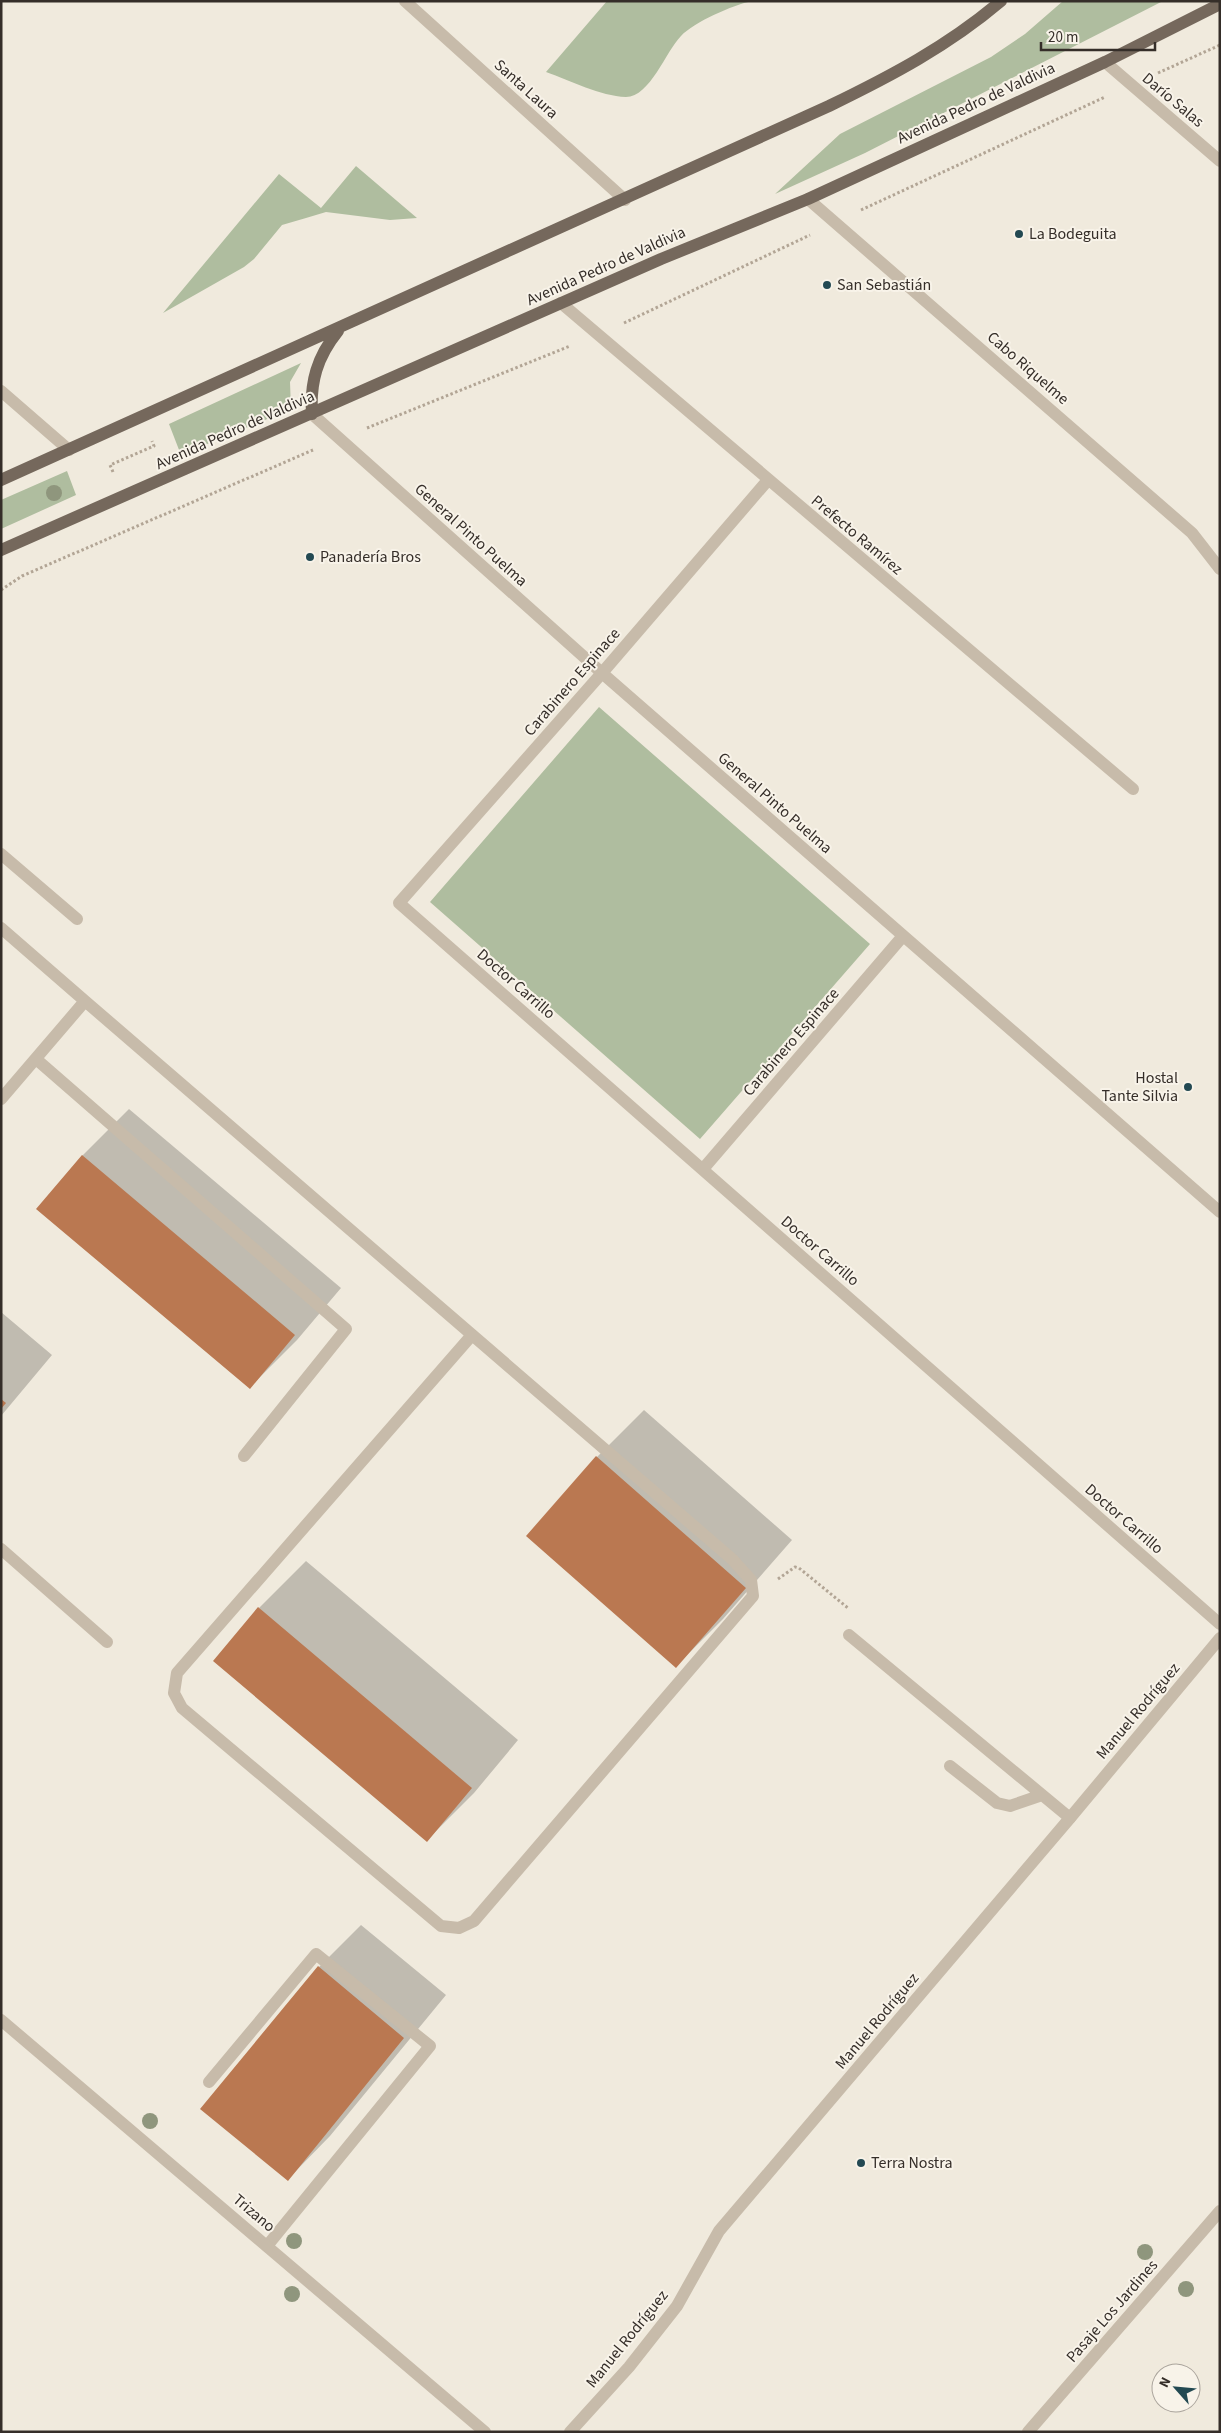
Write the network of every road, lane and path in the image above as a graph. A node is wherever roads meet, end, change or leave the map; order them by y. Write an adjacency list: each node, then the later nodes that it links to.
1 (405, 1): 7 (street, Santa Laura)
2 (1001, 1): 7 (main road)
3 (1220, 4): 4 (main road, Avenida Pedro de Valdivia)
4 (1105, 62): 5 (street, Darío Salas); 6 (main road, Avenida Pedro de Valdivia)
5 (1220, 161)
6 (808, 199): 8 (main road, Avenida Pedro de Valdivia); 18 (street, Cabo Riquelme)
7 (625, 200): 9 (main road)
8 (561, 304): 11 (main road, Avenida Pedro de Valdivia); 15 (street, Prefecto Ramírez)
9 (340, 328): 11 (main road); 12 (main road)
10 (1, 390): 13 (street)
11 (312, 414): 16 (main road, Avenida Pedro de Valdivia); 19 (street, General Pinto Puelma)
12 (143, 417): 13 (main road); 16 (path)
13 (70, 450): 14 (main road)
14 (1, 480)
15 (768, 480): 19 (street, Carabinero Espinace); 20 (street, Prefecto Ramírez)
16 (122, 498): 17 (main road, Avenida Pedro de Valdivia)
17 (1, 550)
18 (1220, 569)
19 (602, 674): 22 (street, Carabinero Espinace); 25 (street, General Pinto Puelma)
20 (1133, 789)
21 (1, 854): 23 (street)
22 (399, 903): 29 (street, Doctor Carrillo)
23 (78, 919)
24 (1, 928): 26 (street)
25 (903, 936): 29 (street, Carabinero Espinace); 30 (street, General Pinto Puelma)
26 (85, 1001): 27 (street); 31 (street)
27 (36, 1059): 28 (street); 32 (street)
28 (1, 1098)
29 (702, 1169): 34 (street, Doctor Carrillo)
30 (1220, 1212)
31 (472, 1335): 31 (street)
32 (244, 1456)
33 (1, 1549): 37 (street)
34 (1220, 1624)
35 (849, 1635): 39 (street)
36 (1220, 1638): 40 (street, Manuel Rodríguez)
37 (107, 1642)
38 (950, 1766): 39 (street)
39 (1042, 1795): 40 (street)
40 (1070, 1818): 46 (street, Manuel Rodríguez)
41 (1, 2020): 44 (street, Trizano)
42 (209, 2082): 44 (street)
43 (1220, 2211): 47 (street, Pasaje Los Jardines)
44 (267, 2246): 45 (street, Trizano)
45 (485, 2432)
46 (570, 2432)
47 (1028, 2432)

